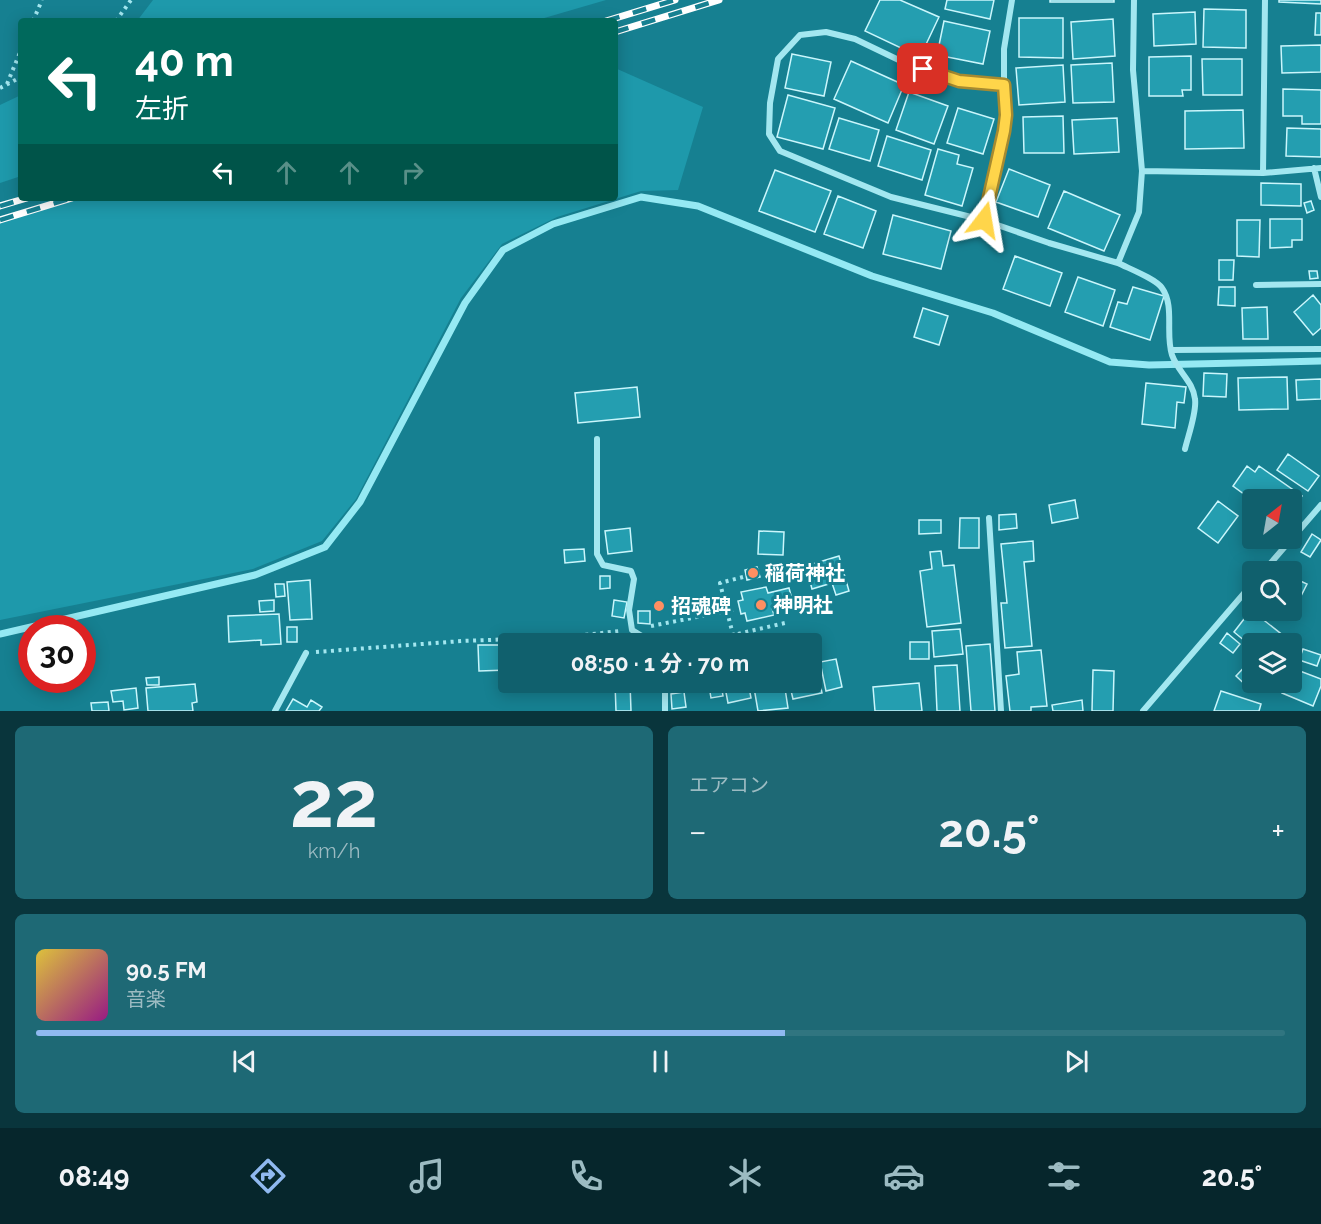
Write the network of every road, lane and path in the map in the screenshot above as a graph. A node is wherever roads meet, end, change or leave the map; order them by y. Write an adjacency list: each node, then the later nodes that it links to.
1 (42, 0): 6 (path)
2 (131, 0): 7 (path)
3 (1011, 0): 11 (street)
4 (1134, 0): 14 (street)
5 (1265, 0): 15 (street)
6 (34, 18)
7 (118, 18)
8 (18, 57): 10 (path)
9 (18, 78): 10 (path)
10 (7, 84): 12 (path)
11 (1004, 85): 17 (street); 17 (street)
12 (0, 88)
13 (1317, 168): 15 (street); 16 (street)
14 (1142, 171): 15 (street); 18 (street)
15 (1263, 173)
16 (1321, 197)
17 (984, 220): 18 (street)
18 (1119, 263): 22 (street)
19 (1321, 284): 20 (street)
20 (1256, 285)
21 (1321, 349): 22 (street)
22 (1172, 352): 24 (street)
23 (597, 439): 32 (street)
24 (1185, 449)
25 (1321, 505): 27 (street)
26 (989, 518): 38 (street)
27 (1273, 561)
28 (743, 577): 30 (path)
29 (1242, 596): 39 (street)
30 (730, 610): 31 (path); 32 (path)
31 (785, 624)
32 (632, 630): 33 (street); 34 (path)
33 (637, 633)
34 (306, 653): 36 (street)
35 (665, 693): 37 (street)
36 (274, 711)
37 (665, 711)
38 (1001, 711)
39 (1143, 711)

